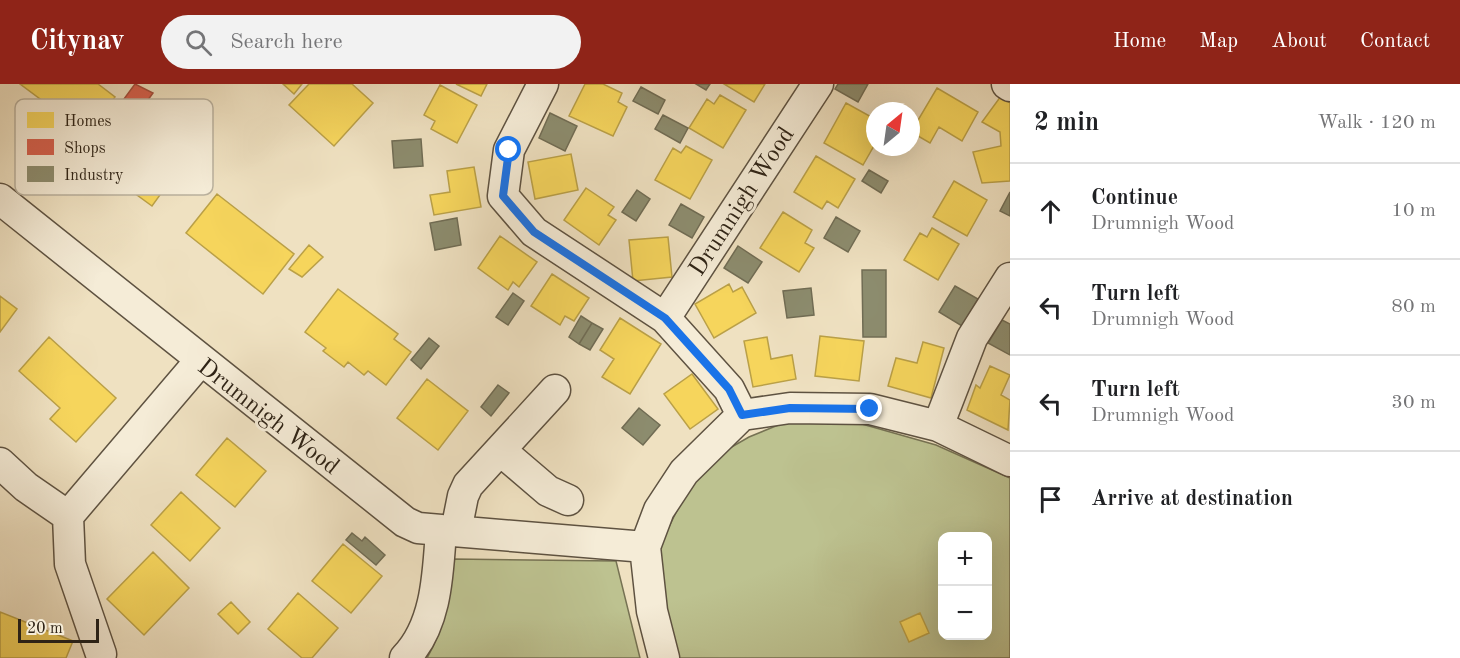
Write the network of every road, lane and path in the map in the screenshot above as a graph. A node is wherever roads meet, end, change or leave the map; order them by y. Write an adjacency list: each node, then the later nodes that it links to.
1 (543, 84): 5 (street)
2 (818, 84): 5 (street, Drumnigh Wood)
3 (0, 199): 6 (street, Drumnigh Wood)
4 (1010, 278): 9 (street)
5 (665, 318): 8 (street)
6 (200, 361): 14 (street); 15 (street, Drumnigh Wood)
7 (555, 390): 10 (street)
8 (742, 415): 9 (street); 16 (street)
9 (938, 426): 11 (street)
10 (501, 450): 13 (street); 15 (street)
11 (1010, 461)
12 (0, 463): 14 (street)
13 (568, 500)
14 (68, 516): 17 (street)
15 (449, 531): 16 (street, Drumnigh Wood); 18 (street)
16 (645, 547): 19 (street)
17 (101, 654)
18 (405, 658)
19 (664, 658)

